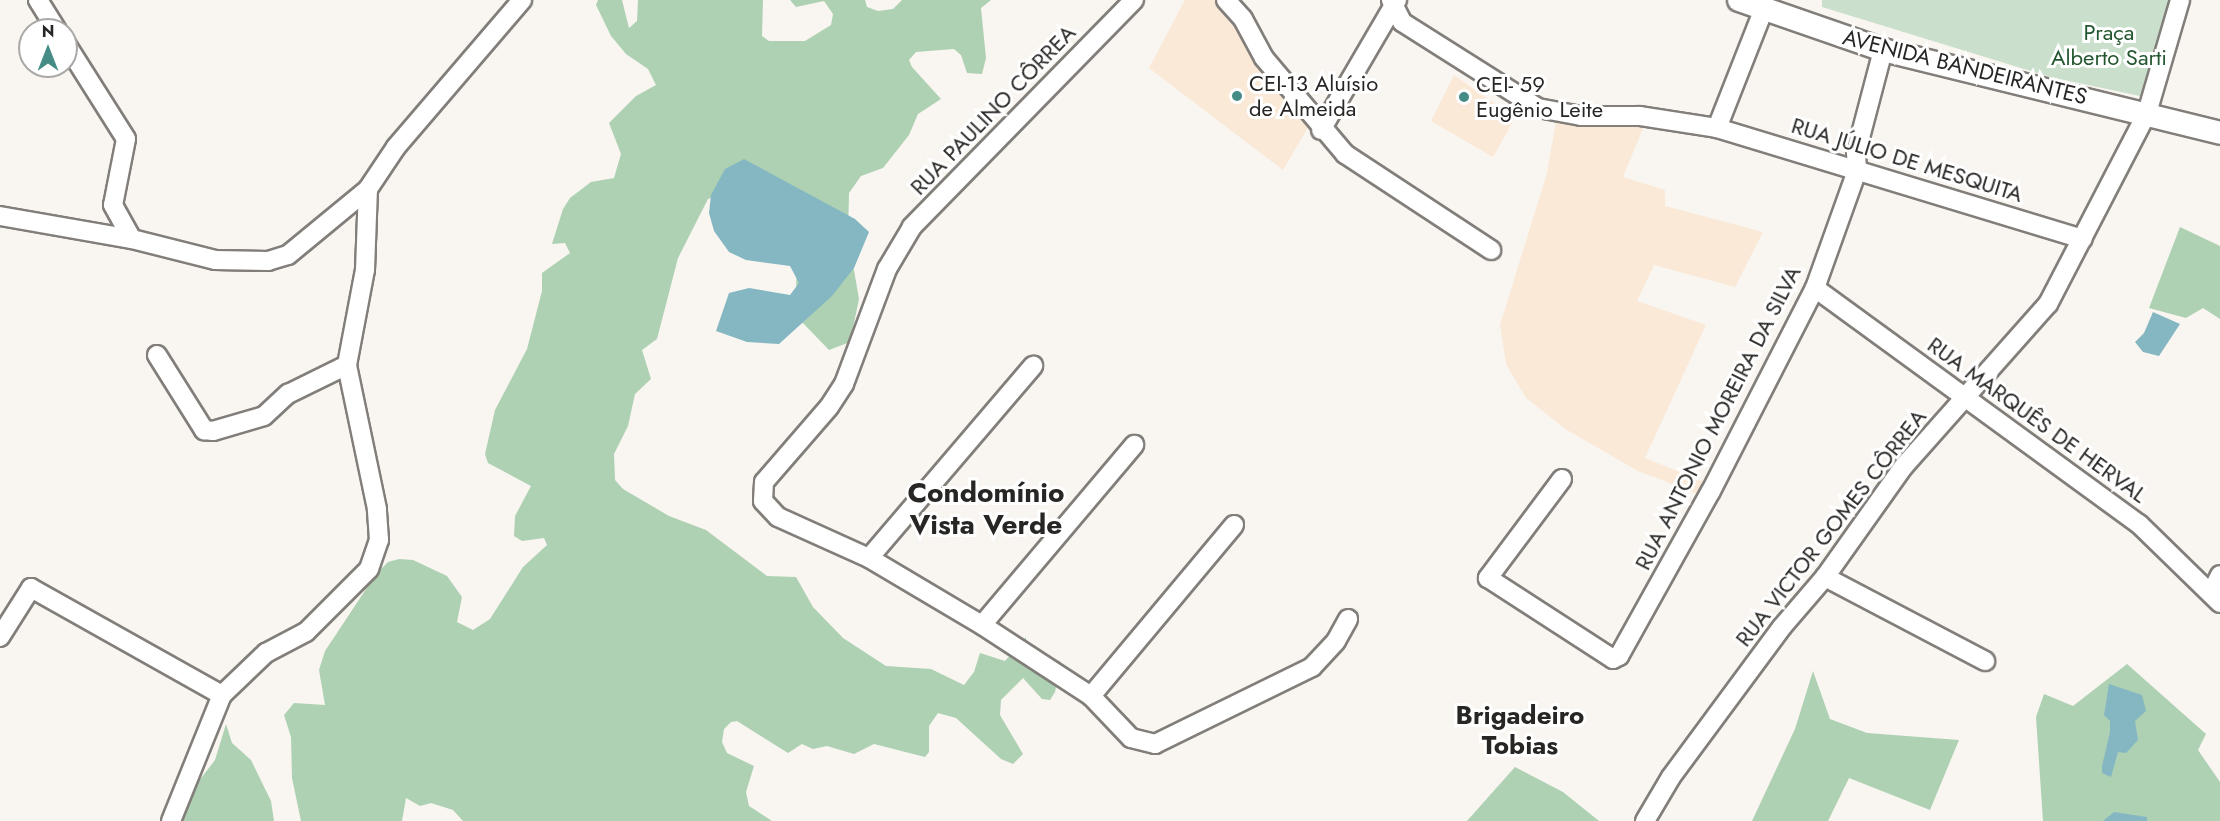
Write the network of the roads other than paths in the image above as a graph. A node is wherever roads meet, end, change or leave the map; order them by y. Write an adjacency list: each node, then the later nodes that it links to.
1 (38, 0): 9 (street)
2 (522, 0): 19 (street)
3 (1134, 0): 32 (street, RUA PAULINO CÔRREA)
4 (1226, 0): 16 (street)
5 (1739, 0): 8 (main road, AVENIDA BANDEIRANTES)
6 (2180, 0): 12 (street, RUA VICTOR GOMES CÔRREA)
7 (1394, 1): 15 (street, RUA JÚLIO DE MESQUITA); 16 (street)
8 (1763, 11): 10 (main road, AVENIDA BANDEIRANTES); 15 (street)
9 (49, 18)
10 (1883, 50): 12 (main road, AVENIDA BANDEIRANTES); 18 (street, RUA ANTONIO MOREIRA DA SILVA)
11 (78, 63): 21 (street)
12 (2147, 113): 13 (main road, AVENIDA BANDEIRANTES); 22 (street, RUA VICTOR GOMES CÔRREA)
13 (2194, 124): 14 (main road, AVENIDA BANDEIRANTES); 17 (main road, AVENIDA BANDEIRANTES)
14 (2220, 127)
15 (1717, 128): 18 (street, RUA JÚLIO DE MESQUITA)
16 (1321, 130): 23 (street)
17 (2220, 134)
18 (1857, 171): 22 (street, RUA JÚLIO DE MESQUITA); 24 (street, RUA ANTONIO MOREIRA DA SILVA)
19 (368, 189): 21 (street); 26 (street)
20 (0, 216): 21 (street)
21 (132, 239)
22 (2083, 239): 28 (street, RUA VICTOR GOMES CÔRREA)
23 (1491, 250)
24 (1815, 288): 28 (street, RUA MARQUÊS DE HERVAL); 30 (street, RUA ANTONIO MOREIRA DA SILVA)
25 (157, 355): 26 (street)
26 (347, 365): 40 (street)
27 (1033, 366): 32 (street)
28 (1966, 397): 34 (street, RUA VICTOR GOMES CÔRREA); 35 (street, RUA MARQUÊS DE HERVAL)
29 (1134, 446): 37 (street)
30 (1562, 478)
31 (1234, 525): 41 (street)
32 (869, 558): 37 (street, RUA PAULINO CÔRREA)
33 (2220, 575): 35 (street)
34 (1825, 577): 39 (street); 43 (street, RUA VICTOR GOMES CÔRREA)
35 (2215, 598)
36 (1348, 619): 41 (street, RUA PAULINO CÔRREA)
37 (982, 625): 41 (street, RUA PAULINO CÔRREA)
38 (0, 637): 40 (street)
39 (1985, 661)
40 (222, 695): 42 (street)
41 (1091, 696)
42 (171, 821)
43 (1645, 821)

